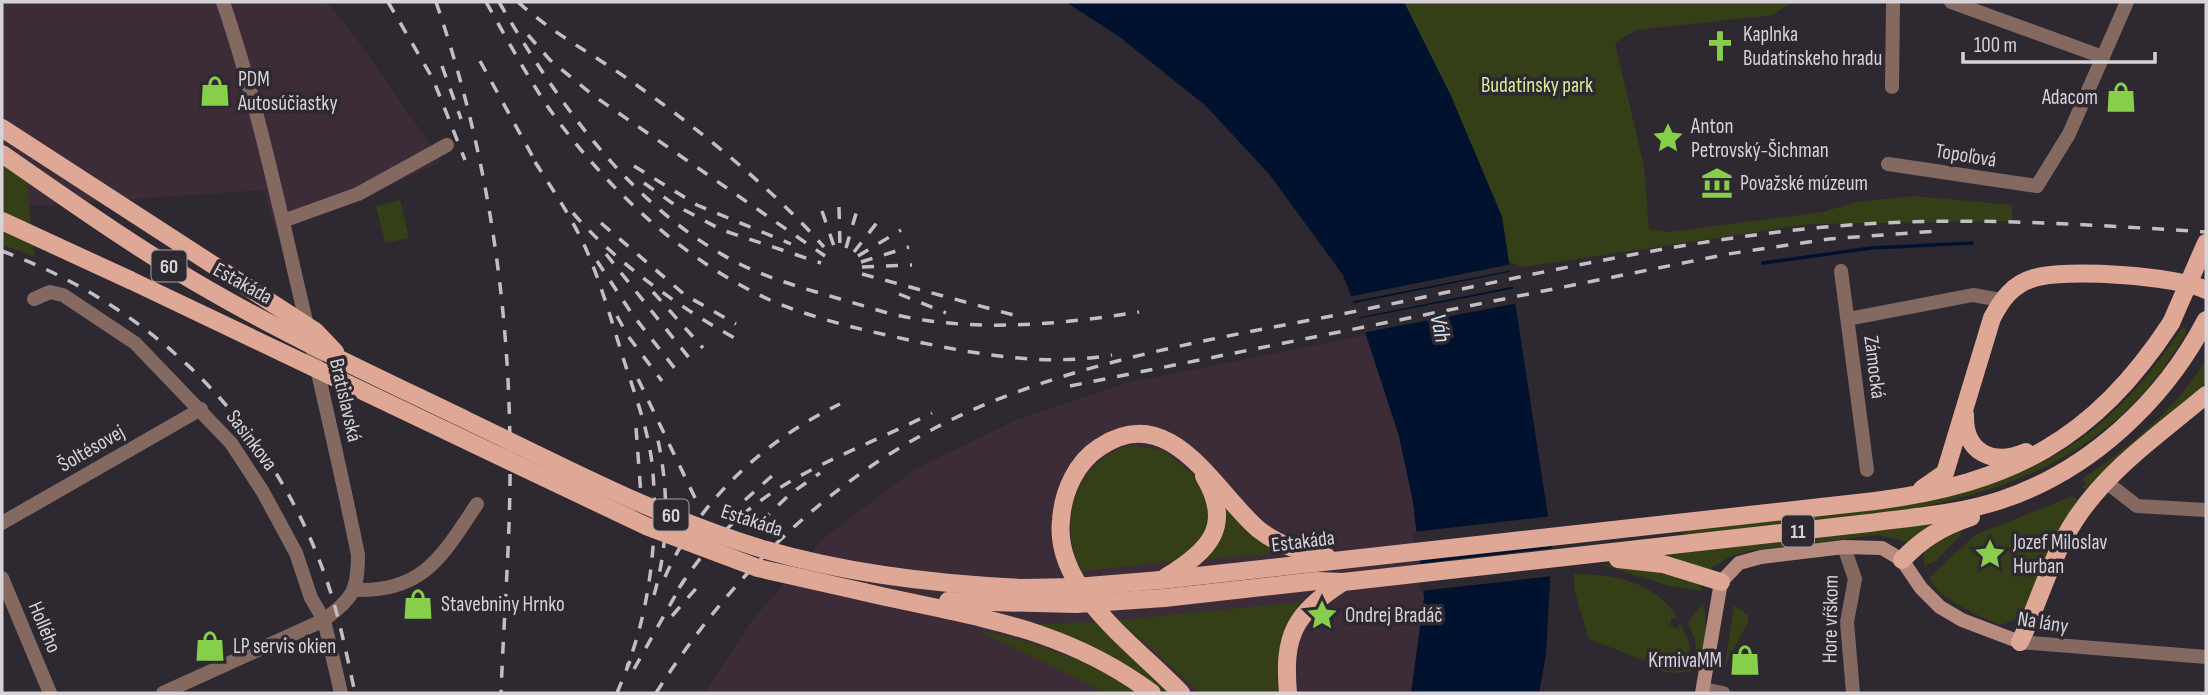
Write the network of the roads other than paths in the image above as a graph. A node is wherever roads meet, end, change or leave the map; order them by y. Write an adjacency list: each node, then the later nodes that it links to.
1 (223, 2): 12 (street, Bratislavská)
2 (1893, 2): 6 (street)
3 (1951, 2): 5 (street)
4 (2127, 2): 5 (street)
5 (2103, 57): 10 (street, Topoľová)
6 (1892, 87)
7 (2, 128): 20 (main road, bridge)
8 (447, 145): 12 (street)
9 (2, 154): 20 (main road, Estakáda / 60, bridge)
10 (1888, 164)
11 (2, 218): 42 (main road, Estakáda / 60, bridge)
12 (283, 221): 41 (street, Bratislavská)
13 (2206, 243): 24 (main road, 11, bridge)
14 (1841, 271): 18 (street, Zámocká)
15 (2206, 290): 17 (main road)
16 (34, 299): 22 (street, Sasinkova)
17 (2001, 300): 18 (street); 23 (main road)
18 (1847, 319): 26 (street, Zámocká)
19 (2206, 320): 28 (main road, 11)
20 (345, 362): 40 (main road, Estakáda / 60, bridge)
21 (2206, 395): 27 (main road)
22 (201, 409): 32 (street, Šoltésovej); 43 (street, Sasinkova)
23 (1965, 412): 24 (main road); 29 (main road)
24 (2068, 434): 29 (main road, 11)
25 (1195, 461): 35 (main road); 40 (main road); 46 (main road)
26 (1867, 470)
27 (2105, 481): 31 (street); 44 (main road)
28 (2013, 495): 34 (main road, 11); 36 (main road)
29 (1906, 497): 35 (main road, Estakáda / 11)
30 (477, 504): 41 (street)
31 (2206, 510)
32 (2, 523)
33 (1844, 547): 36 (main road); 39 (main road); 56 (street, Hore vŕškom)
34 (1580, 555): 38 (main road, Estakáda / 11); 39 (main road)
35 (1340, 559): 40 (main road, Estakáda)
36 (1902, 560): 44 (main road, Na lány)
37 (2, 578): 49 (street, Hollého)
38 (1342, 582): 40 (main road, Estakáda); 54 (main road)
39 (1721, 583): 48 (main road)
40 (1162, 589): 42 (main road, Estakáda / 60, bridge)
41 (355, 590): 43 (street)
42 (864, 593): 47 (main road)
43 (324, 620): 50 (street); 51 (street, Sasinkova)
44 (2020, 642): 45 (street, Na lány)
45 (2206, 657)
46 (1151, 661): 52 (main road); 53 (main road)
47 (1148, 690)
48 (1702, 691): 55 (street)
49 (50, 693)
50 (163, 693)
51 (341, 693)
52 (1181, 693)
53 (1191, 693)
54 (1288, 693)
55 (1723, 693)
56 (1853, 693)

